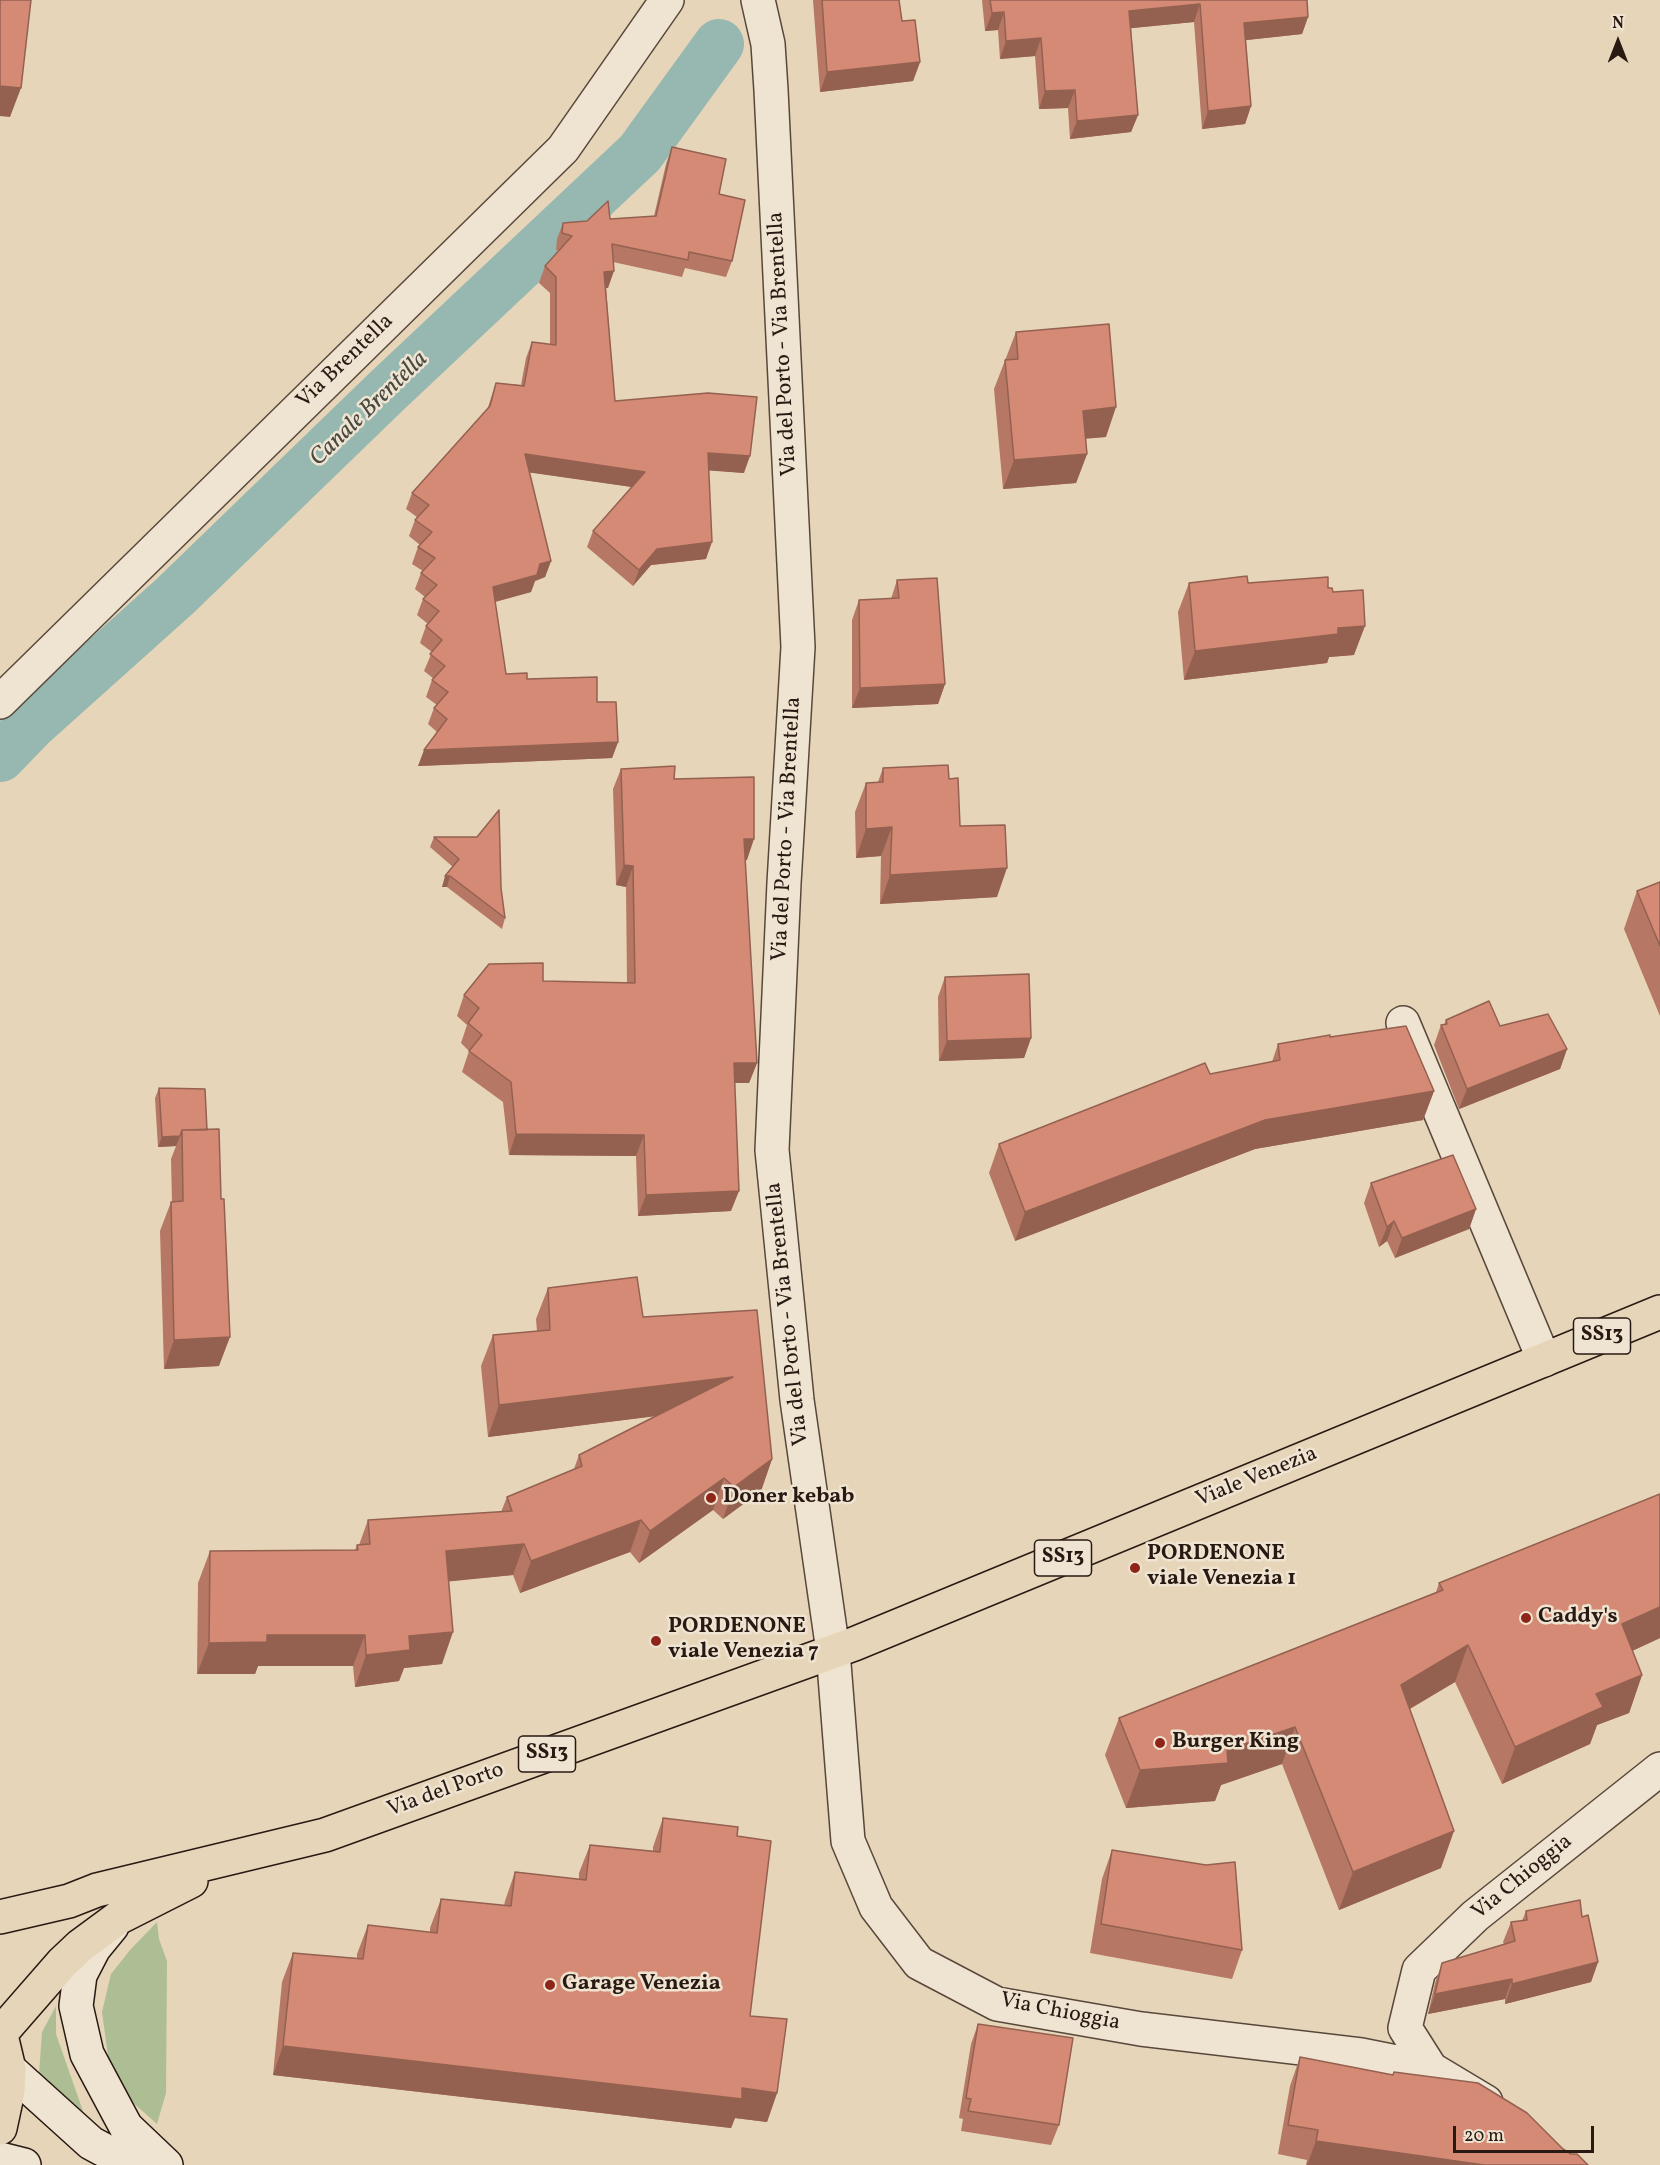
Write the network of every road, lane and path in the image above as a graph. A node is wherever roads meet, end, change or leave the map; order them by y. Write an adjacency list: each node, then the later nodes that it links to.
1 (667, 0): 3 (street, Via Brentella)
2 (759, 3): 7 (street, Via del Porto - Via Brentella)
3 (0, 702)
4 (1403, 1023): 6 (street)
5 (1660, 1312): 6 (main road, Viale Venezia / SS13)
6 (1545, 1360): 7 (main road, Viale Venezia / SS13)
7 (843, 1647): 9 (main road, Via del Porto / SS13); 14 (street, Via Chioggia)
8 (1660, 1769): 14 (street, Via Chioggia)
9 (238, 1857): 10 (main road, Via del Porto); 11 (main road, Via del Porto)
10 (0, 1917)
11 (118, 1918): 12 (main road, Via del Porto); 20 (street)
12 (1, 2032): 13 (main road)
13 (9, 2069): 16 (main road); 19 (street)
14 (1431, 2069): 15 (street, Via Chioggia)
15 (1509, 2115)
16 (0, 2128)
17 (0, 2159): 18 (street)
18 (24, 2165)
19 (132, 2165)
20 (166, 2165)

